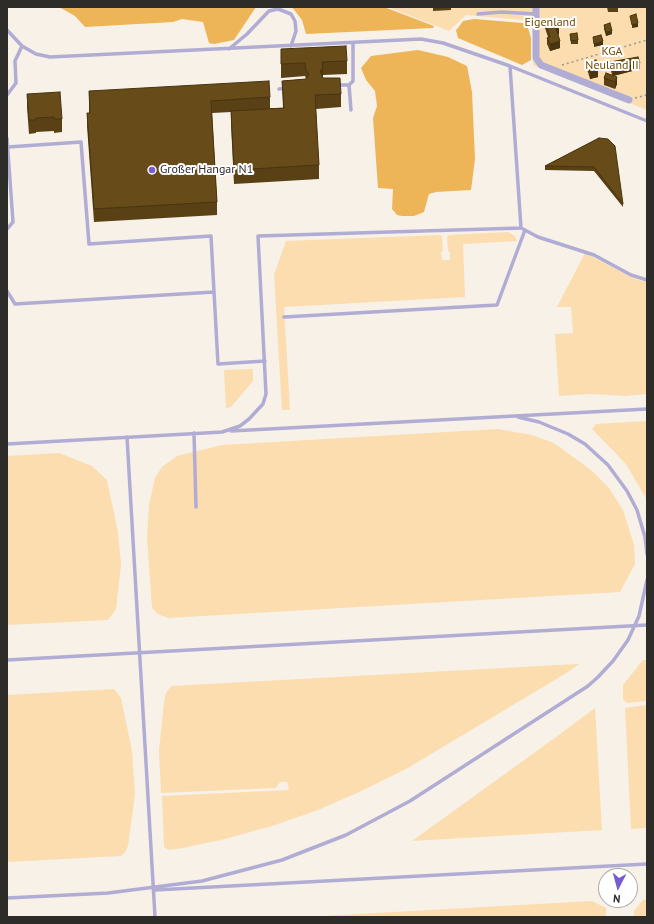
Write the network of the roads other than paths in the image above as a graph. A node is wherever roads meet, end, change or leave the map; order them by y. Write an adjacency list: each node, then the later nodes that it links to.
1 (536, 10): 2 (lane); 14 (street)
2 (478, 14)
3 (7, 30): 5 (lane)
4 (352, 43): 6 (lane); 8 (lane); 9 (lane)
5 (22, 46): 7 (lane); 13 (lane)
6 (291, 46): 7 (lane); 7 (lane)
7 (228, 50)
8 (510, 66): 16 (lane); 19 (lane)
9 (349, 85): 10 (lane); 15 (lane)
10 (329, 86)
11 (293, 88): 12 (lane)
12 (279, 89)
13 (7, 96)
14 (629, 100)
15 (351, 110)
16 (647, 121)
17 (7, 138): 18 (lane)
18 (8, 147): 20 (lane); 24 (lane)
19 (521, 228): 21 (lane); 26 (lane)
20 (7, 229)
21 (525, 230): 22 (lane); 25 (lane)
22 (647, 280)
23 (7, 291): 24 (lane)
24 (214, 292): 26 (lane)
25 (284, 317)
26 (265, 361): 29 (lane)
27 (647, 409): 28 (lane)
28 (507, 416): 29 (lane); 34 (lane)
29 (222, 432): 30 (lane)
30 (194, 434): 31 (lane); 33 (lane)
31 (127, 437): 32 (lane); 38 (lane)
32 (7, 444)
33 (196, 507)
34 (647, 554)
35 (647, 580): 37 (lane)
36 (647, 625): 37 (lane)
37 (635, 626): 38 (lane); 41 (lane)
38 (140, 653): 39 (lane); 41 (lane)
39 (7, 660)
40 (647, 864): 41 (lane)
41 (153, 889): 42 (lane); 43 (lane)
42 (7, 898)
43 (155, 917)

